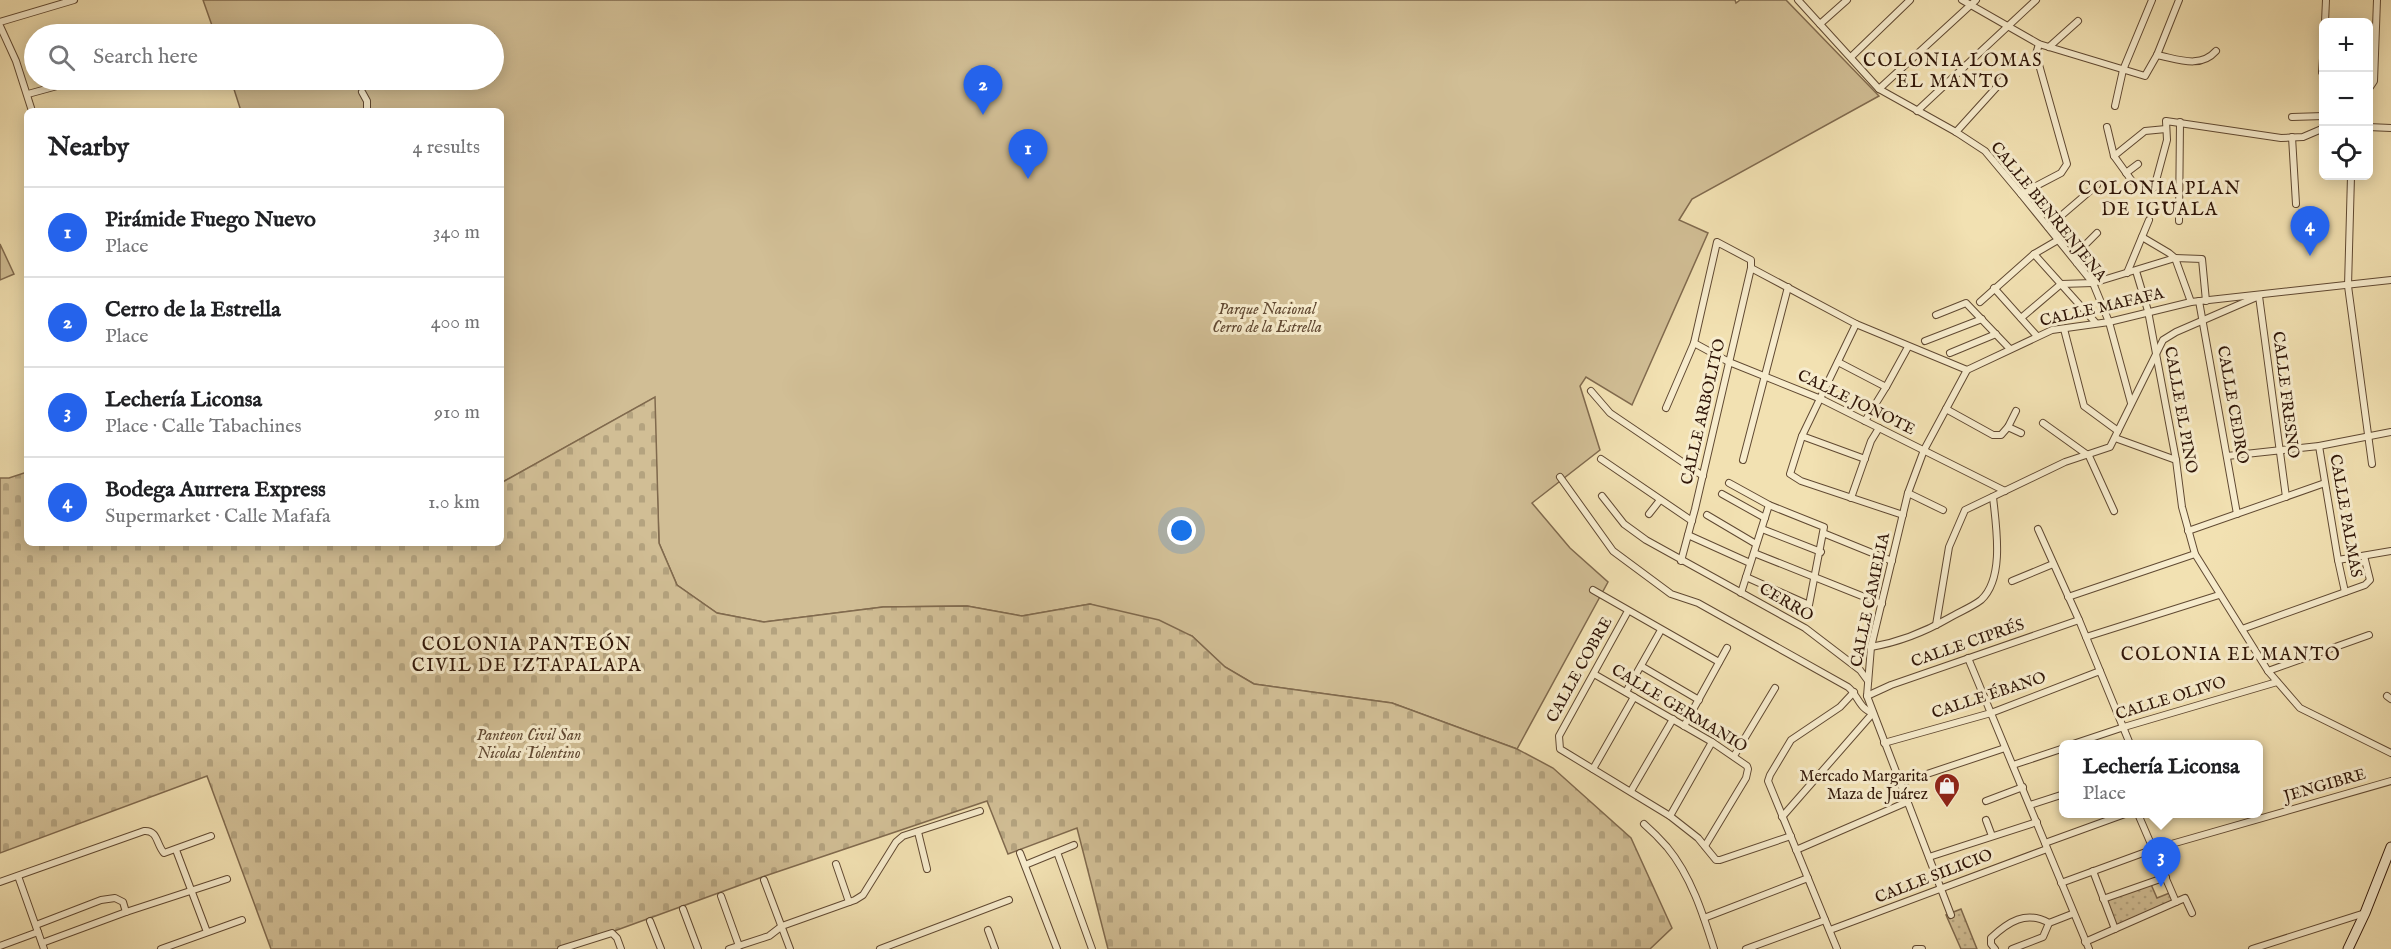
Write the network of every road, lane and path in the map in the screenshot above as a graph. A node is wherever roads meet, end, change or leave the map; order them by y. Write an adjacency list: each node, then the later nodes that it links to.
1 (74, 0): 15 (street)
2 (1798, 0): 16 (street, CALLE BENRENJENA)
3 (1847, 0): 16 (street)
4 (1910, 0): 22 (street)
5 (1962, 0): 12 (street)
6 (1976, 0): 12 (street)
7 (2036, 0): 17 (street)
8 (2152, 0): 23 (street)
9 (2179, 0): 21 (street)
10 (2326, 0): 13 (street)
11 (2377, 0): 25 (street)
12 (1970, 5): 17 (street); 27 (street)
13 (2325, 18)
14 (2078, 21): 19 (street)
15 (0, 24): 26 (street)
16 (1821, 24): 22 (street, CALLE BENRENJENA)
17 (2006, 26): 18 (street); 35 (street)
18 (2039, 44): 19 (street); 53 (street)
19 (2049, 47): 23 (street)
20 (2216, 51): 21 (street)
21 (2157, 55): 23 (street)
22 (1851, 57): 27 (street, CALLE BENRENJENA)
23 (2123, 70): 32 (street)
24 (2004, 79): 44 (street)
25 (2373, 82)
26 (24, 83)
27 (1880, 89): 35 (street, CALLE BENRENJENA)
28 (27, 90): 31 (street)
29 (43, 90): 31 (street)
30 (362, 92): 34 (street)
31 (28, 94): 33 (street)
32 (2115, 106)
33 (31, 108)
34 (367, 108)
35 (1917, 111): 44 (street, CALLE BENRENJENA)
36 (2319, 116): 37 (street)
37 (2292, 117)
38 (2180, 122): 42 (street); 45 (street); 56 (street)
39 (2107, 127): 46 (street)
40 (2373, 127): 41 (street)
41 (2391, 128)
42 (2166, 129): 46 (street); 52 (street)
43 (2319, 130): 45 (street)
44 (1956, 132): 53 (street, CALLE BENRENJENA)
45 (2292, 137): 54 (street)
46 (2114, 156): 48 (street)
47 (2138, 164): 48 (street)
48 (2126, 172): 49 (street)
49 (2132, 180)
50 (2351, 180): 70 (street)
51 (2097, 185): 57 (street)
52 (2154, 188)
53 (2021, 194): 57 (street, CALLE BENRENJENA)
54 (2296, 204)
55 (2149, 220): 59 (street)
56 (2179, 221)
57 (2048, 227): 60 (street, CALLE BENRENJENA)
58 (2097, 233): 63 (street)
59 (2142, 237): 62 (street); 66 (street)
60 (2058, 240): 61 (street); 63 (street, CALLE BENRENJENA)
61 (2034, 254): 69 (street); 72 (street)
62 (2175, 258): 65 (street); 74 (street, CALLE CEDRO); 76 (street)
63 (2077, 264): 68 (street, CALLE BENRENJENA)
64 (1751, 268): 71 (street); 89 (street); 94 (street, CALLE ARBOLITO)
65 (2136, 271): 66 (street); 77 (street, CALLE EL PINO)
66 (2127, 273): 68 (street)
67 (2391, 280): 70 (street, CALLE MAFAFA)
68 (2093, 283): 69 (street); 82 (street, CALLE BENRENJENA)
69 (2061, 284): 79 (street); 81 (street)
70 (2348, 286): 73 (street, CALLE MAFAFA); 113 (street)
71 (1788, 287): 84 (street); 97 (street)
72 (1994, 288): 75 (street); 79 (street)
73 (2259, 296): 74 (street, CALLE MAFAFA); 83 (street); 116 (street, CALLE FRESNO)
74 (2202, 301): 76 (street, CALLE MAFAFA); 83 (street, CALLE CEDRO)
75 (1980, 302)
76 (2191, 302): 77 (street, CALLE MAFAFA)
77 (2148, 311): 82 (street, CALLE MAFAFA); 93 (street, CALLE EL PINO)
78 (1936, 315): 80 (street)
79 (2021, 318): 87 (street)
80 (1982, 319): 86 (street); 88 (street)
81 (2095, 322): 82 (street, CALLE MAFAFA); 85 (street, CALLE MAFAFA)
82 (2109, 322): 101 (street, CALLE BENRENJENA)
83 (2203, 322): 93 (street); 119 (street, CALLE CEDRO)
84 (1856, 324): 90 (street); 95 (street)
85 (2064, 328): 87 (street, CALLE MAFAFA); 109 (street)
86 (1996, 334): 91 (street); 92 (street)
87 (2037, 336): 91 (street, CALLE MAFAFA)
88 (1924, 341)
89 (1694, 343): 94 (street, CALLE JONOTE); 102 (street)
90 (1908, 347): 96 (street); 98 (street)
91 (2010, 349): 96 (street, CALLE MAFAFA)
92 (1950, 353)
93 (2156, 356): 101 (street); 123 (street, CALLE EL PINO)
94 (1729, 362): 97 (street, CALLE JONOTE); 125 (street, CALLE ARBOLITO)
95 (1838, 362): 98 (street); 100 (street)
96 (1967, 370): 103 (street, CALLE CAMELIA)
97 (1765, 375): 100 (street, CALLE JONOTE); 122 (street)
98 (1886, 387): 105 (street)
99 (1591, 391): 125 (street)
100 (1821, 399): 105 (street, CALLE JONOTE); 112 (street)
101 (2131, 404): 109 (street)
102 (1666, 408)
103 (1946, 409): 108 (street); 117 (street, CALLE CAMELIA)
104 (2016, 411): 108 (street)
105 (1864, 420): 107 (street, CALLE JONOTE)
106 (2043, 423): 118 (street)
107 (1879, 428): 117 (street, CALLE JONOTE); 121 (street)
108 (2008, 428): 111 (street)
109 (2118, 431): 114 (street)
110 (2391, 432): 113 (street)
111 (2021, 433)
112 (1802, 436): 121 (street); 135 (street)
113 (2369, 437): 115 (street); 124 (street)
114 (2115, 438): 118 (street); 123 (street)
115 (2319, 446): 116 (street); 128 (street, CALLE PALMAS)
116 (2278, 449): 119 (street); 133 (street, CALLE FRESNO)
117 (1924, 450): 129 (street, CALLE JONOTE); 130 (street, CALLE CAMELIA)
118 (2089, 456): 129 (street); 139 (street)
119 (2227, 456): 141 (street, CALLE CEDRO)
120 (1601, 459): 136 (street)
121 (1865, 459): 135 (street)
122 (1743, 460)
123 (2176, 460): 148 (street, CALLE EL PINO)
124 (2372, 464)
125 (1703, 476): 145 (street, CALLE ARBOLITO)
126 (1560, 477): 190 (street)
127 (1729, 483): 137 (street)
128 (2325, 483): 133 (street); 157 (street, CALLE PALMAS)
129 (2005, 491): 134 (street)
130 (1908, 493): 138 (street); 143 (street, CALLE CAMELIA)
131 (1722, 494): 144 (street)
132 (1602, 495): 158 (street, CERRO)
133 (2286, 496): 141 (street)
134 (1994, 497): 173 (street); 173 (street)
135 (1851, 498): 143 (street)
136 (1660, 500): 140 (street); 145 (street)
137 (1769, 505): 144 (street); 149 (street)
138 (1943, 510)
139 (2114, 511)
140 (1649, 514)
141 (2237, 514): 148 (street)
142 (1707, 515): 151 (street)
143 (1903, 515): 159 (street, CALLE CAMELIA)
144 (1765, 518): 146 (street)
145 (1692, 521): 150 (street, CALLE ARBOLITO)
146 (1761, 529): 151 (street); 153 (street)
147 (2038, 529): 161 (street)
148 (2188, 531): 155 (street, CALLE EL PINO)
149 (1823, 533): 153 (street); 159 (street)
150 (1688, 536): 158 (street, CALLE ARBOLITO); 160 (street)
151 (1756, 544): 154 (street)
152 (2391, 551): 156 (street)
153 (1821, 552): 163 (street)
154 (1754, 553): 160 (street); 163 (street)
155 (2196, 554): 168 (street, CALLE EL PINO); 169 (street)
156 (2364, 556): 157 (street); 166 (street)
157 (2338, 560): 166 (street, CALLE PALMAS)
158 (1681, 561): 167 (street, CERRO)
159 (1892, 561): 170 (street, CALLE CAMELIA)
160 (1750, 563): 162 (street)
161 (2053, 564): 164 (street); 169 (street)
162 (1746, 577): 163 (street); 167 (street)
163 (1815, 578): 170 (street)
164 (2012, 581)
165 (1593, 590): 171 (street)
166 (2345, 592): 174 (street)
167 (1741, 593): 186 (street, CERRO)
168 (2219, 595): 174 (street, CALLE EL PINO); 177 (street)
169 (2068, 597): 172 (street)
170 (1882, 604): 178 (street, CALLE CAMELIA)
171 (1628, 610): 175 (street); 185 (street, CALLE COBRE)
172 (2079, 620): 177 (street); 180 (street, CALLE CIPRÉS)
173 (1936, 625): 178 (street)
174 (2242, 629): 184 (street, CALLE EL PINO)
175 (1661, 630): 181 (street); 182 (street)
176 (2369, 635): 184 (street)
177 (2086, 637): 183 (street)
178 (1871, 647): 186 (street, CALLE CAMELIA)
179 (1727, 648): 181 (street)
180 (1968, 658): 191 (street, CALLE CIPRÉS); 195 (street)
181 (1719, 662): 193 (street)
182 (1641, 666): 189 (street); 193 (street)
183 (2100, 671): 195 (street, CALLE ÉBANO); 198 (street)
184 (2268, 671): 187 (street, CALLE EL PINO)
185 (1594, 674): 189 (street, CALLE GERMANIO); 208 (street, CALLE COBRE)
186 (1868, 681): 191 (street, CALLE CAMELIA)
187 (2277, 682): 198 (street, CALLE OLIVO); 205 (street, CALLE EL PINO)
188 (1775, 688): 206 (street)
189 (1626, 692): 192 (street, CALLE GERMANIO)
190 (1854, 692): 194 (street); 219 (street)
191 (1867, 696): 194 (street, CALLE CAMELIA)
192 (1634, 697): 196 (street, CALLE GERMANIO); 208 (street)
193 (1700, 700): 197 (street)
194 (1873, 713): 202 (street, CALLE CAMELIA); 219 (street)
195 (1991, 713): 202 (street, CALLE ÉBANO); 203 (street)
196 (1673, 719): 197 (street, CALLE GERMANIO); 212 (street)
197 (1684, 726): 201 (street, CALLE GERMANIO)
198 (2124, 727): 199 (street, CALLE OLIVO); 200 (street)
199 (2085, 740)
200 (2129, 740)
201 (1712, 742): 206 (street, CALLE GERMANIO); 218 (street)
202 (1884, 743): 210 (street, CALLE CAMELIA)
203 (2005, 748): 207 (street); 210 (street)
204 (2059, 750): 207 (street)
205 (2391, 753)
206 (1734, 756): 230 (street, CALLE GERMANIO)
207 (2013, 765): 211 (street)
208 (1593, 769): 212 (street)
209 (2391, 782): 233 (street, JENGIBRE)
210 (1900, 783): 215 (street, CALLE CAMELIA)
211 (2023, 787): 214 (street); 216 (street)
212 (1631, 791): 218 (street)
213 (2059, 796): 216 (street)
214 (1986, 801)
215 (1907, 802): 235 (street); 238 (street, CALLE CAMELIA)
216 (2030, 805): 223 (street)
217 (981, 811): 225 (street)
218 (1671, 816): 230 (street)
219 (1782, 817): 227 (street)
220 (2113, 818): 231 (street)
221 (2140, 818): 233 (street)
222 (1986, 820): 228 (street)
223 (2037, 822): 228 (street); 231 (street)
224 (1644, 824): 263 (street)
225 (918, 832): 241 (street); 255 (street)
226 (211, 836): 234 (street)
227 (1791, 836): 230 (street); 235 (street)
228 (1992, 836): 238 (street)
229 (1074, 845): 236 (street)
230 (1705, 846)
231 (2046, 846): 249 (street); 251 (street, CALLE SILICIO)
232 (2391, 847): 260 (main road)
233 (2154, 849): 242 (street, JENGIBRE); 244 (street)
234 (176, 850): 243 (street); 250 (street)
235 (1796, 850): 245 (street)
236 (1057, 852): 240 (street); 290 (street)
237 (1020, 853): 240 (street)
238 (1929, 857): 251 (street, CALLE CAMELIA)
239 (836, 864): 255 (street)
240 (1025, 865): 289 (street)
241 (927, 869)
242 (2093, 871): 249 (street, JENGIBRE); 253 (street)
243 (18, 876): 248 (street); 268 (street)
244 (2166, 877): 253 (street); 256 (street)
245 (1808, 878): 263 (street); 265 (street)
246 (227, 879): 250 (street)
247 (764, 880): 269 (street)
248 (0, 882)
249 (2061, 883): 261 (street)
250 (192, 890): 258 (street); 274 (street)
251 (1941, 890): 262 (street, CALLE CAMELIA); 272 (street, CALLE SILICIO)
252 (721, 896): 279 (street)
253 (2103, 899): 270 (street)
254 (1009, 900): 287 (street)
255 (849, 902): 269 (street)
256 (2176, 902): 259 (street); 270 (street)
257 (683, 909): 284 (street)
258 (126, 912): 268 (street); 277 (street)
259 (2192, 913)
260 (2365, 913): 299 (street); 300 (main road)
261 (2072, 914): 267 (street); 275 (street)
262 (1952, 915)
263 (1704, 918): 291 (street)
264 (242, 920): 274 (street)
265 (1825, 920): 272 (street); 292 (street)
266 (650, 921): 283 (street)
267 (2049, 922): 296 (street); 297 (street)
268 (36, 925): 273 (street)
269 (782, 926): 279 (street); 286 (street)
270 (2115, 928): 275 (street)
271 (988, 930): 288 (street)
272 (1830, 930): 293 (street)
273 (38, 932): 276 (street); 277 (street)
274 (207, 932): 280 (street)
275 (2085, 942): 298 (street)
276 (0, 946)
277 (43, 946)
278 (580, 946): 281 (street); 282 (street)
279 (740, 946): 285 (street)
280 (161, 949)
281 (561, 949)
282 (621, 949)
283 (661, 949)
284 (698, 949)
285 (729, 949)
286 (790, 949)
287 (880, 949)
288 (995, 949)
289 (1057, 949)
290 (1092, 949)
291 (1714, 949)
292 (1746, 949)
293 (1837, 949)
294 (1916, 949): 295 (street)
295 (1922, 949)
296 (1995, 949)
297 (2012, 949)
298 (2088, 949)
299 (2252, 949)
300 (2348, 949)

